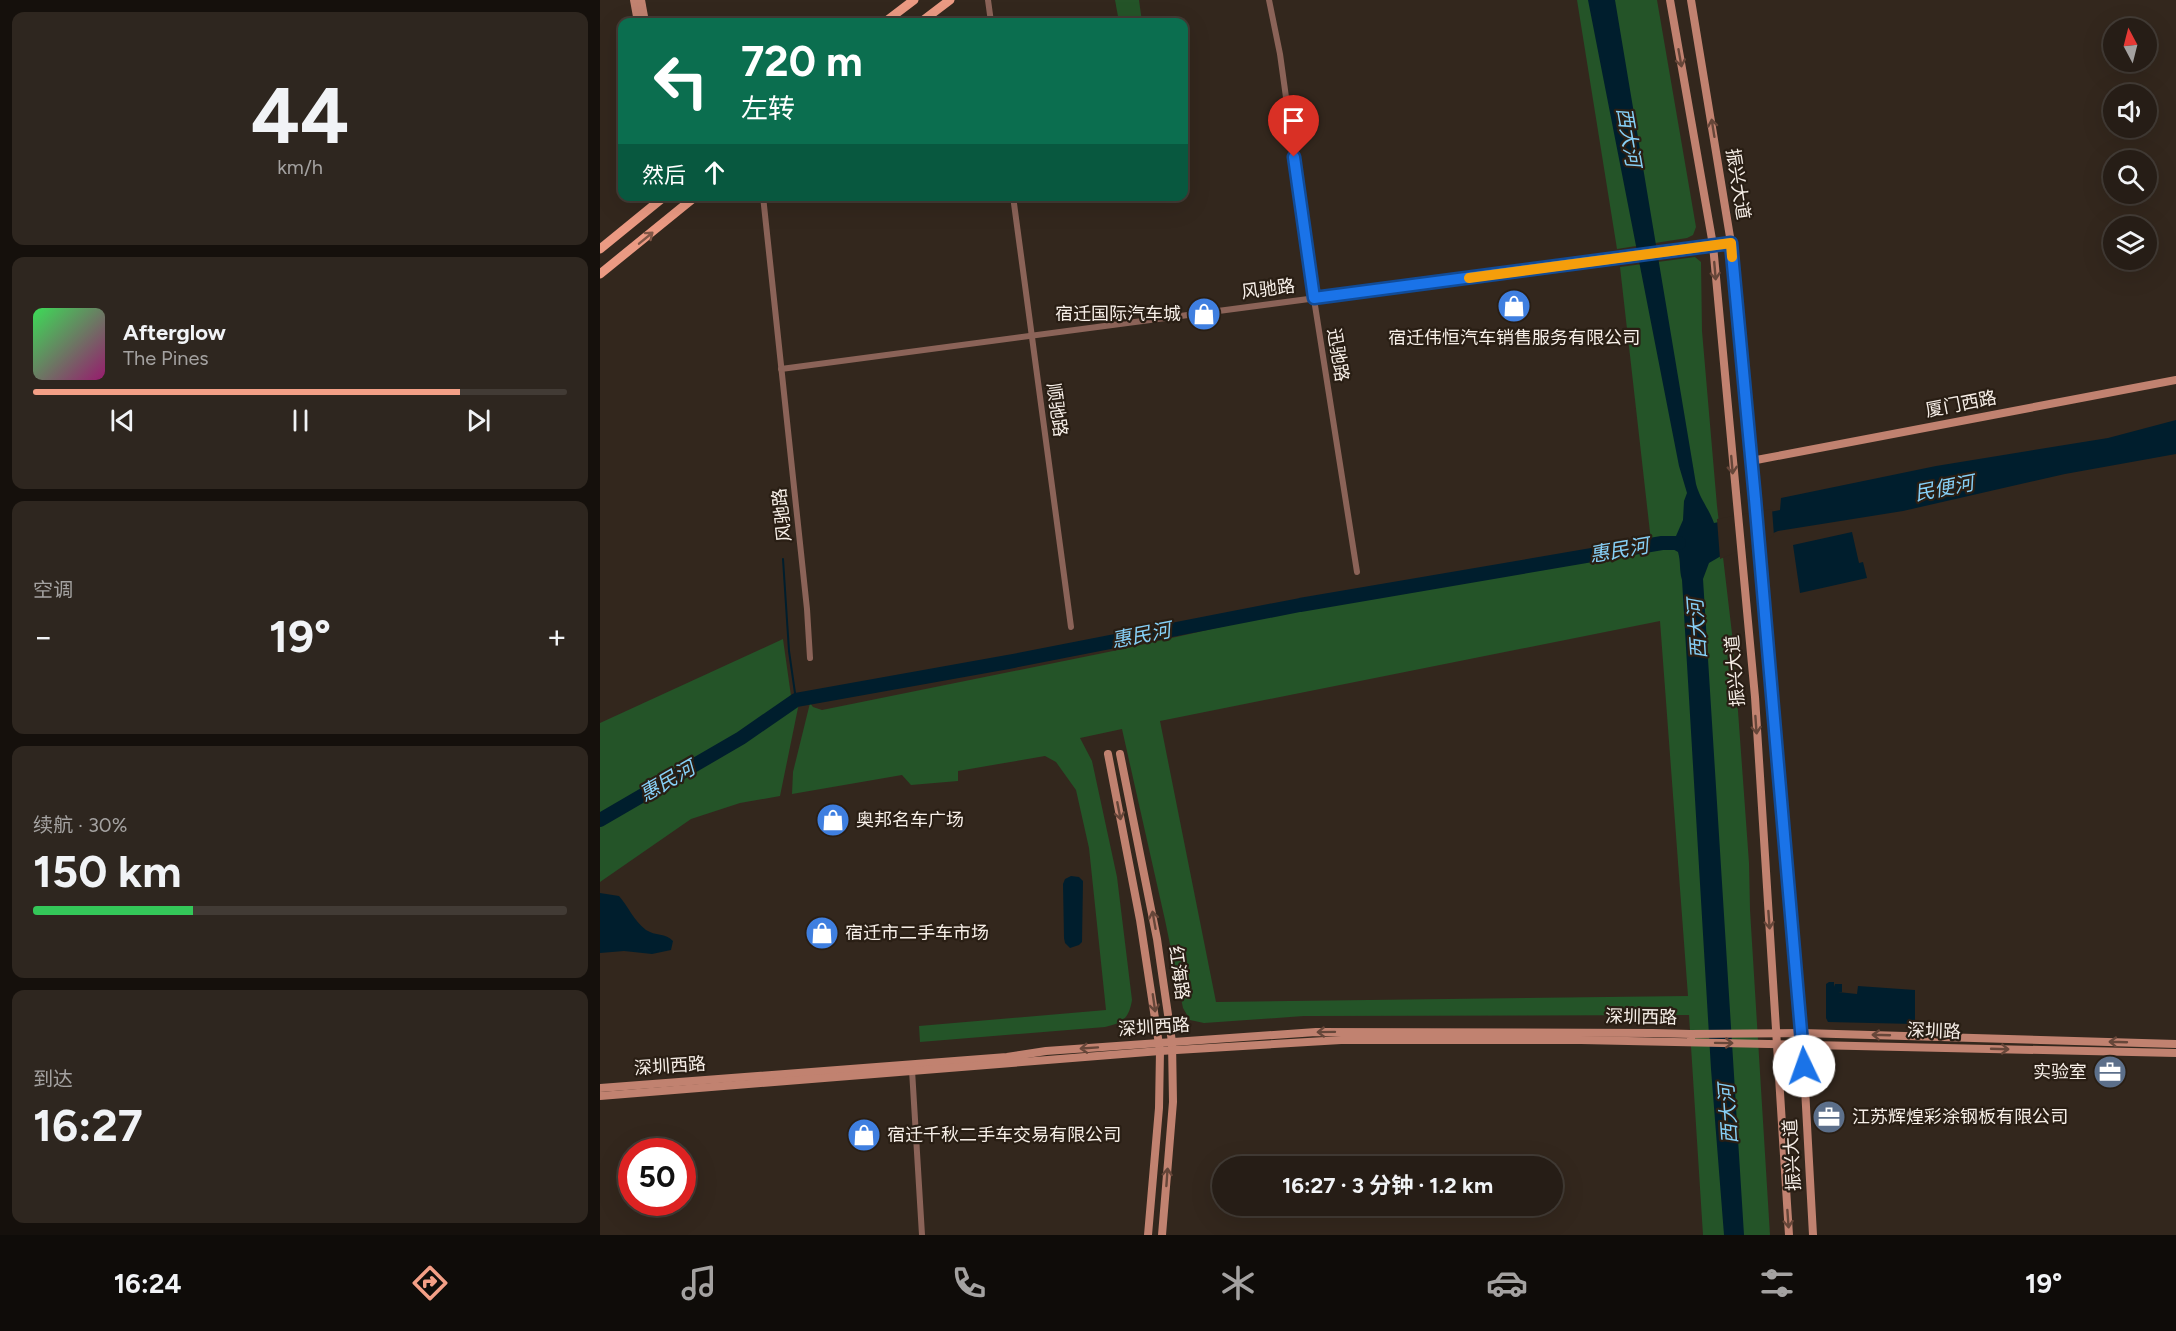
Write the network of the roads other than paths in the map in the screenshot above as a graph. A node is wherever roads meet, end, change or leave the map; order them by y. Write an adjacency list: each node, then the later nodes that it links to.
1 (634, 0): 9 (street)
2 (641, 0): 10 (street)
3 (914, 0): 11 (main road)
4 (950, 0): 12 (main road)
5 (988, 0): 13 (street)
6 (1269, 0): 22 (street, 迅驰路)
7 (1670, 0): 19 (street, 振兴大道, one-way to 19)
8 (1691, 0): 18 (street, 振兴大道, one-way to 8)
9 (637, 18)
10 (644, 18)
11 (890, 18)
12 (926, 18)
13 (990, 18)
14 (658, 201): 20 (main road)
15 (690, 201): 21 (main road, one-way to 15)
16 (764, 201): 24 (street, 风驰路)
17 (1014, 201): 23 (street, 顺驰路)
18 (1731, 243): 19 (street, 风驰路); 26 (street, 振兴大道)
19 (1713, 245): 22 (street, 风驰路); 32 (street, 振兴大道, one-way to 32)
20 (600, 249)
21 (600, 274)
22 (1314, 298): 23 (street, 风驰路); 27 (street, 迅驰路)
23 (1031, 336): 24 (street, 风驰路); 28 (street, 顺驰路)
24 (781, 369): 29 (street, 风驰路)
25 (2176, 380): 26 (street, 厦门西路)
26 (1751, 461): 33 (street, 振兴大道)
27 (1357, 572)
28 (1071, 627)
29 (810, 658)
30 (1108, 754): 39 (street, 红海路, one-way to 39)
31 (1120, 754): 38 (street, 红海路, one-way to 31)
32 (1776, 1033): 33 (street, 深圳路); 34 (street, 深圳路); 35 (street, 振兴大道)
33 (1802, 1033): 36 (street, 振兴大道); 37 (street, 深圳路, one-way to 33)
34 (1693, 1038): 35 (street, 深圳路, one-way to 35); 38 (street, 深圳西路)
35 (1776, 1044): 36 (street, 深圳路); 47 (street, 振兴大道, one-way to 47)
36 (1803, 1044): 40 (street, 深圳路, one-way to 40); 48 (street, 振兴大道)
37 (2176, 1044)
38 (1172, 1046): 39 (street, 深圳西路); 46 (street, 红海路, one-way to 38)
39 (1160, 1047): 41 (street, 深圳西路); 42 (street, 深圳西路, one-way to 42); 45 (street, 红海路)
40 (2176, 1053)
41 (912, 1070): 43 (street, 深圳西路); 44 (street)
42 (600, 1088)
43 (600, 1096)
44 (922, 1235)
45 (1148, 1235)
46 (1162, 1235)
47 (1789, 1235)
48 (1813, 1235)

